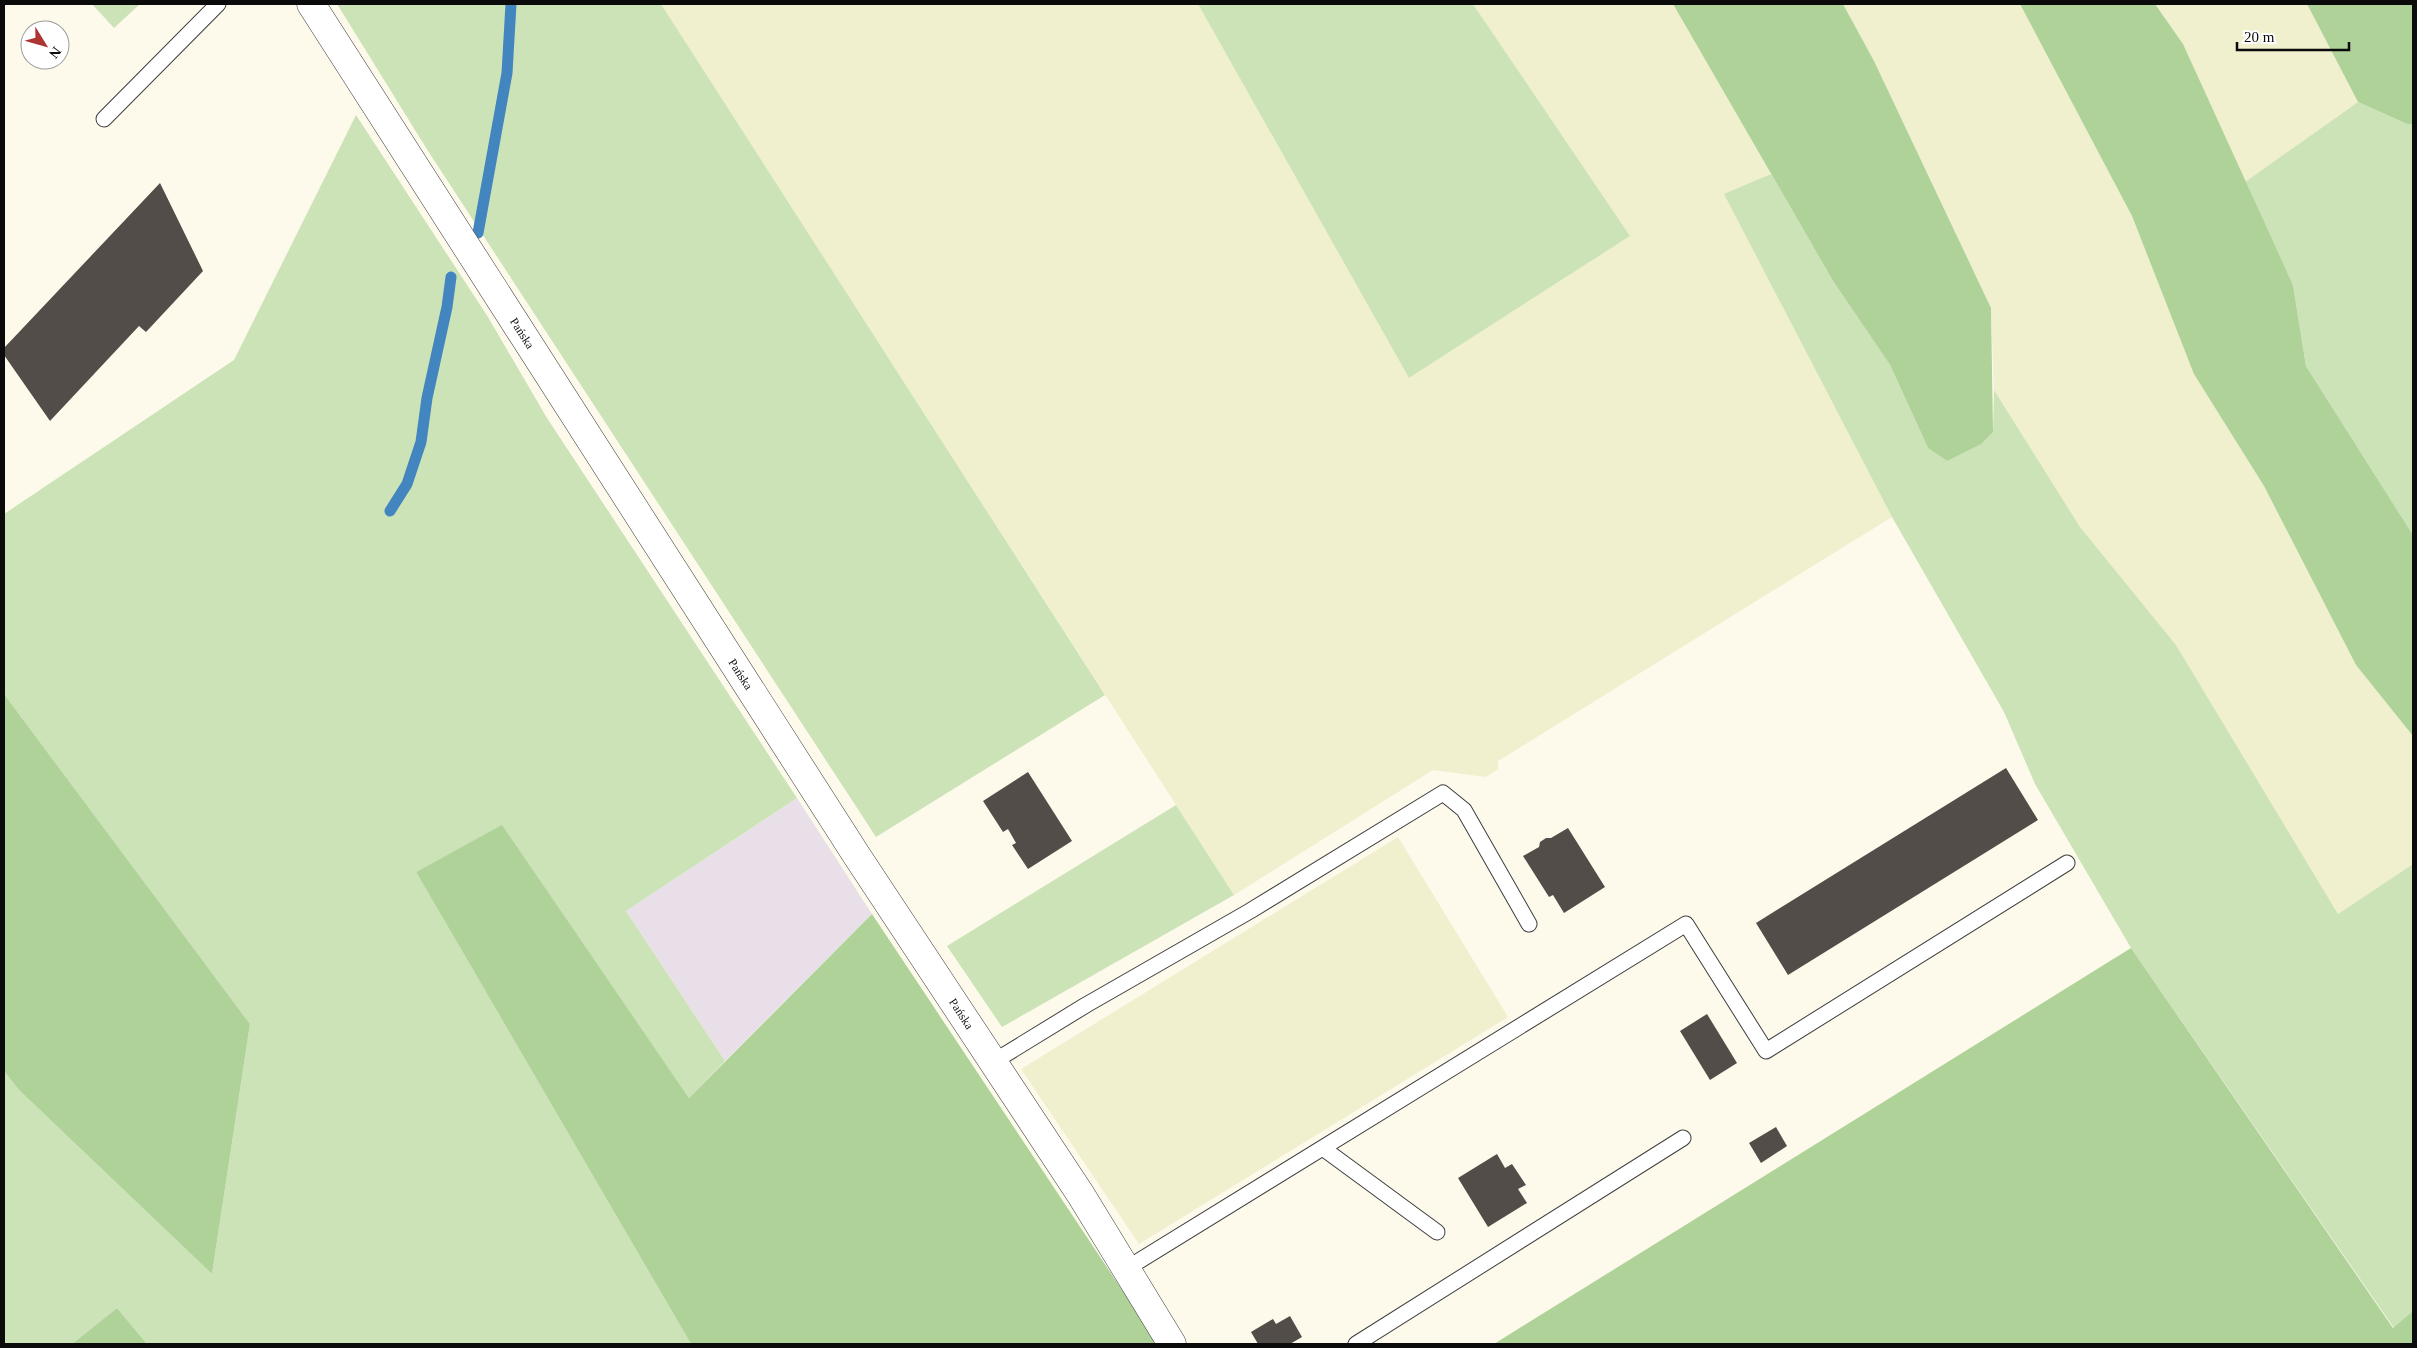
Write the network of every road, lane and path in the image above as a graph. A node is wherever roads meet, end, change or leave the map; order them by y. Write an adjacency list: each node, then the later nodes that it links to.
1 (218, 4): 3 (lane)
2 (311, 4): 6 (street, Pańska)
3 (104, 119)
4 (2067, 863): 8 (lane)
5 (1529, 924): 6 (lane)
6 (993, 1062): 10 (street, Pańska)
7 (1683, 1138): 12 (lane)
8 (1324, 1149): 9 (lane); 10 (lane)
9 (1437, 1232)
10 (1126, 1269): 11 (street, Pańska)
11 (1172, 1344)
12 (1356, 1344)

